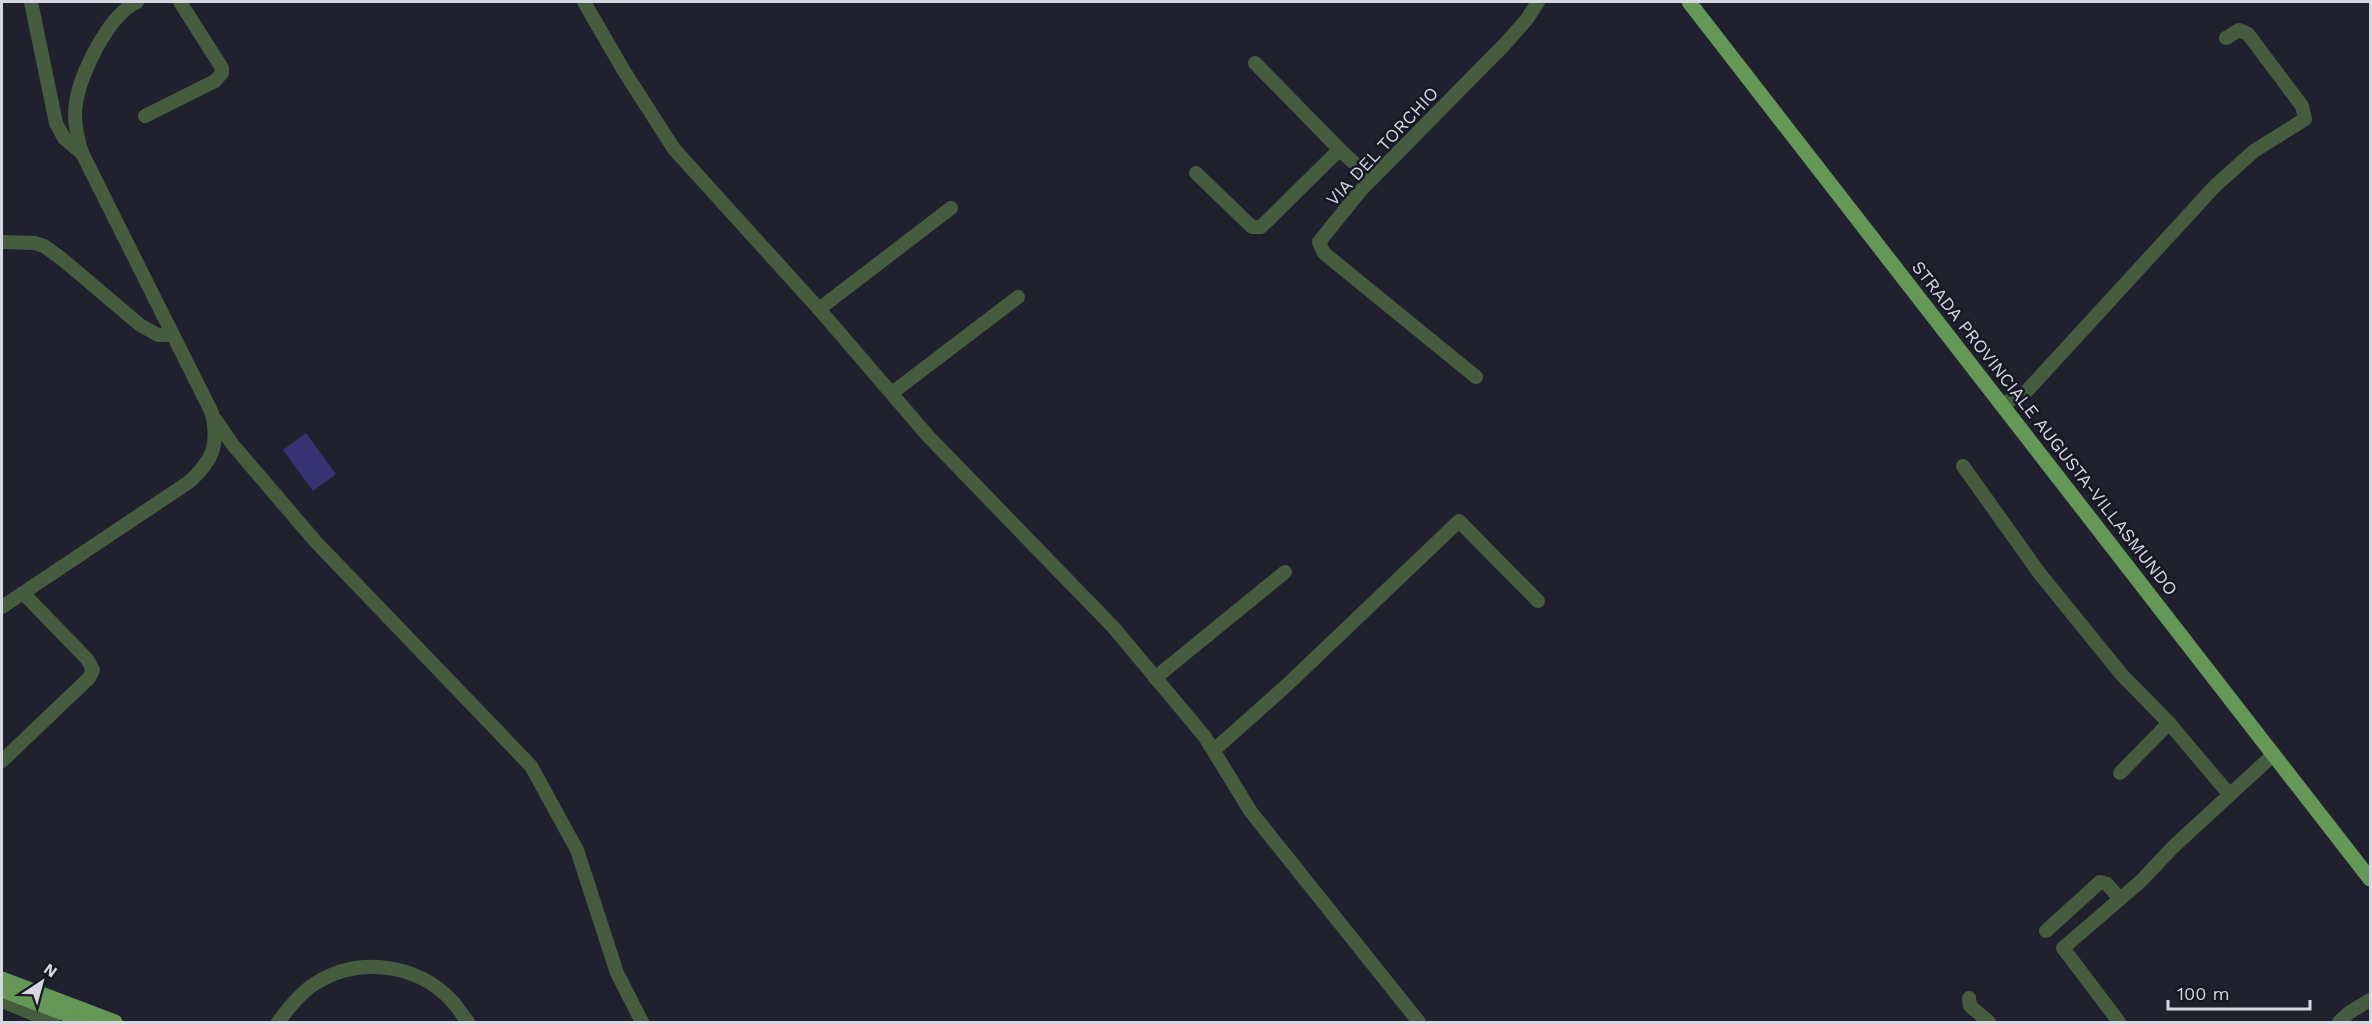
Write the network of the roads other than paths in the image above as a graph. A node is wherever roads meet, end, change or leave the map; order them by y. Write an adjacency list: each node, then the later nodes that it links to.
1 (31, 2): 10 (street)
2 (137, 2): 10 (street)
3 (180, 2): 9 (street)
4 (584, 2): 17 (street)
5 (1538, 2): 13 (street, VIA DEL TORCHIO)
6 (1689, 2): 21 (main road, STRADA PROVINCIALE AUGUSTA-VILLASMUNDO)
7 (2226, 38): 21 (street)
8 (1255, 63): 11 (street)
9 (145, 116)
10 (82, 153): 18 (street)
11 (1343, 153): 12 (street); 13 (street)
12 (1196, 173)
13 (1372, 179): 19 (street, VIA DEL TORCHIO)
14 (951, 208): 17 (street)
15 (2, 242): 18 (street)
16 (1018, 297): 20 (street)
17 (819, 309): 20 (street)
18 (171, 335): 22 (street)
19 (1476, 377)
20 (892, 393): 30 (street)
21 (2002, 404): 33 (main road, STRADA PROVINCIALE AUGUSTA-VILLASMUNDO)
22 (212, 413): 23 (street); 24 (street)
23 (233, 445): 24 (street); 52 (street)
24 (206, 466): 27 (street)
25 (1963, 466): 31 (street)
26 (1285, 572): 30 (street)
27 (23, 593): 29 (street); 34 (street)
28 (1538, 601): 32 (street)
29 (2, 608)
30 (1155, 678): 32 (street)
31 (2169, 723): 35 (street); 36 (street)
32 (1214, 750): 53 (street)
33 (2273, 755): 36 (street); 37 (main road, STRADA PROVINCIALE AUGUSTA-VILLASMUNDO)
34 (2, 761)
35 (2120, 773)
36 (2229, 794): 38 (street)
37 (2370, 879)
38 (2120, 899): 39 (street); 55 (street)
39 (2046, 931)
40 (2, 979): 47 (main road)
41 (2, 990): 46 (main road)
42 (1969, 998): 54 (street)
43 (2370, 1000): 56 (street)
44 (2, 1001): 45 (street)
45 (53, 1023)
46 (87, 1023)
47 (115, 1023)
48 (278, 1023): 51 (street)
49 (289, 1023): 50 (street)
50 (458, 1023)
51 (468, 1023)
52 (642, 1023)
53 (1419, 1023)
54 (1989, 1023)
55 (2119, 1023)
56 (2339, 1023)

